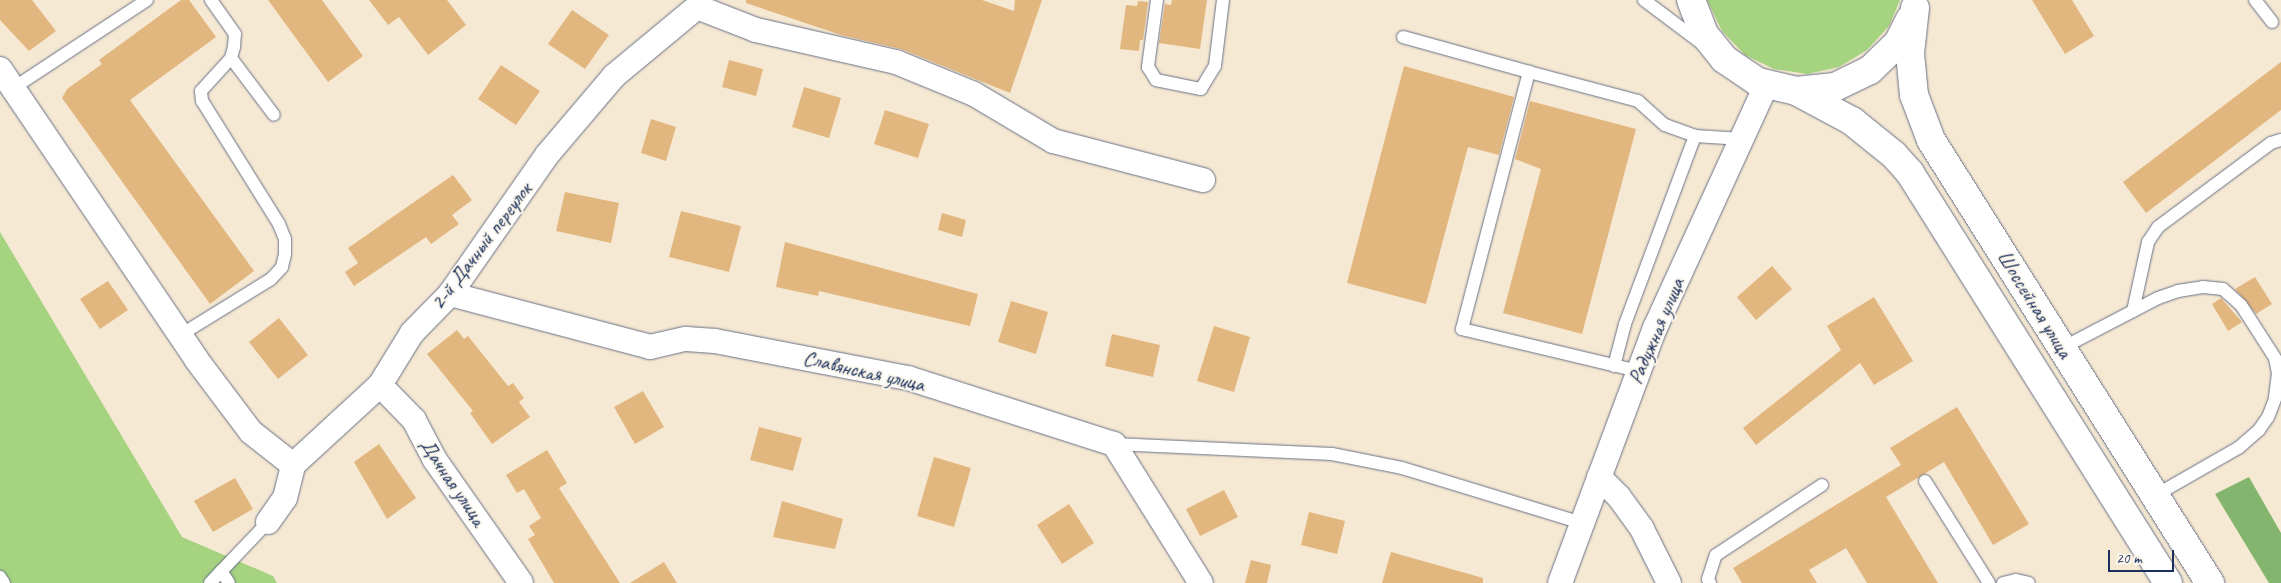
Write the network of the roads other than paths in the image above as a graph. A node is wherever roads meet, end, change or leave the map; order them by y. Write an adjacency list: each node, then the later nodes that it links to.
1 (147, 0): 16 (lane)
2 (211, 0): 11 (lane)
3 (1157, 0): 4 (lane)
4 (1223, 0)
5 (1644, 0): 12 (lane)
6 (2255, 0): 9 (lane)
7 (1690, 2): 12 (main road)
8 (1916, 4): 17 (main road); 26 (main road, Шоссейная улица)
9 (2272, 22)
10 (1403, 37): 14 (lane)
11 (231, 58): 18 (lane); 25 (lane)
12 (1724, 59): 15 (main road)
13 (0, 68): 16 (street)
14 (1529, 72): 19 (lane); 27 (lane)
15 (1766, 85): 17 (main road); 20 (street, Радужная улица)
16 (15, 87): 25 (street)
17 (1796, 91): 51 (main road, Шоссейная улица)
18 (274, 116)
19 (1695, 136): 20 (lane); 27 (lane)
20 (1742, 139): 28 (street, Радужная улица)
21 (2281, 140): 24 (lane)
22 (1203, 180): 23 (street, 2-й Дачный переулок)
23 (450, 294): 29 (street, 2-й Дачный переулок); 30 (street, Славянская улица)
24 (2133, 311): 26 (lane); 35 (lane)
25 (182, 334): 31 (street)
26 (2062, 348): 35 (main road, Шоссейная улица)
27 (1614, 366): 28 (lane)
28 (1638, 371): 32 (street, Радужная улица)
29 (380, 385): 31 (street, 2-й Дачный переулок); 43 (street, Дачная улица)
30 (1114, 444): 37 (lane); 44 (street)
31 (293, 465): 36 (street)
32 (1599, 477): 37 (street, Радужная улица); 46 (street)
33 (1925, 481): 48 (lane)
34 (1822, 485): 47 (lane)
35 (2156, 495): 52 (main road, Шоссейная улица)
36 (268, 522): 38 (lane)
37 (1582, 523): 45 (street, Радужная улица)
38 (221, 572): 41 (lane); 42 (lane)
39 (0, 577): 40 (lane)
40 (4, 583)
41 (210, 583)
42 (229, 583)
43 (521, 583)
44 (1201, 583)
45 (1560, 583)
46 (1669, 583)
47 (1710, 583)
48 (1990, 583)
49 (2003, 583): 50 (lane)
50 (2030, 583)
51 (2168, 583)
52 (2210, 583)

